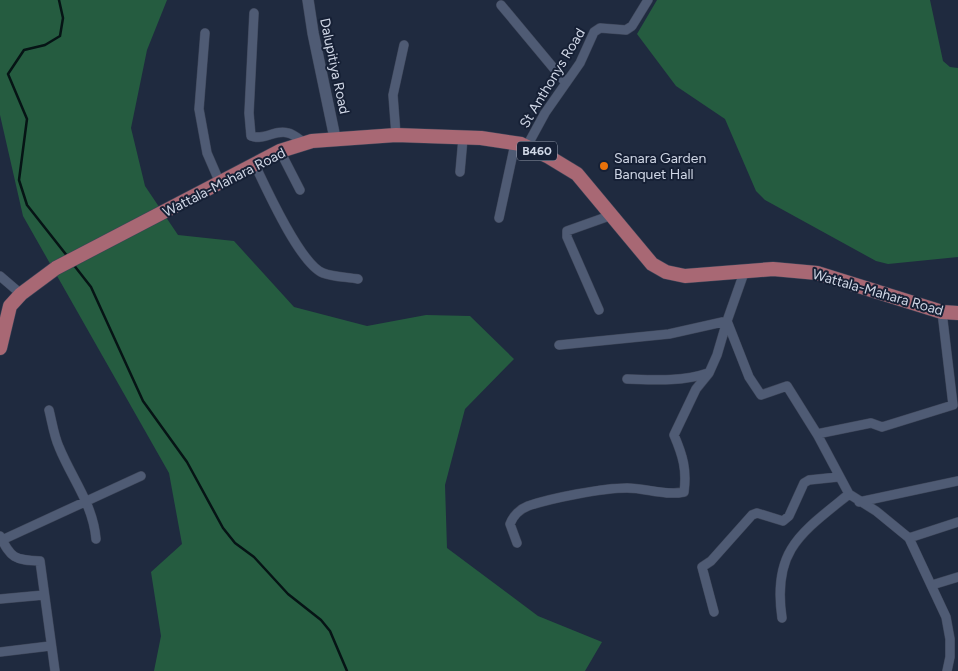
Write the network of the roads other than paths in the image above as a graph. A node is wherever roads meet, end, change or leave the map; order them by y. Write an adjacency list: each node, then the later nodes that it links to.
1 (308, 0): 9 (street, Dalupitiya Road)
2 (648, 0): 7 (street, St Anthonys Road)
3 (501, 5): 7 (street)
4 (254, 13): 11 (street)
5 (205, 33): 16 (street)
6 (404, 45): 8 (street)
7 (566, 83): 12 (street, St Anthonys Road)
8 (396, 135): 9 (main road, Wattala-Mahara Road / B460); 10 (main road, Wattala-Mahara Road / B460)
9 (335, 138): 11 (main road, Wattala-Mahara Road / B460)
10 (463, 138): 12 (main road, Wattala-Mahara Road / B460); 15 (street)
11 (306, 144): 13 (main road, Wattala-Mahara Road / B460)
12 (521, 145): 18 (main road, Wattala-Mahara Road / B460); 19 (street, St Anthonys Road)
13 (280, 151): 14 (main road, Wattala-Mahara Road / B460); 17 (street)
14 (255, 165): 16 (main road, Wattala-Mahara Road / B460); 22 (street)
15 (460, 172)
16 (220, 183): 23 (main road, Wattala-Mahara Road / B460)
17 (300, 190)
18 (612, 215): 20 (main road, Wattala-Mahara Road / B460); 24 (street)
19 (499, 218)
20 (745, 270): 25 (main road, Wattala-Mahara Road / B460); 27 (street)
21 (0, 276): 23 (street)
22 (358, 279)
23 (21, 294): 29 (main road, Wattala-Mahara Road / B460)
24 (599, 310)
25 (942, 312): 26 (main road, Wattala-Mahara Road / B460); 33 (street)
26 (958, 313)
27 (727, 321): 28 (street); 30 (street); 33 (street)
28 (559, 345)
29 (0, 348)
30 (709, 373): 31 (street); 44 (street)
31 (627, 379)
32 (49, 410): 38 (street)
33 (817, 434): 35 (street)
34 (141, 476): 38 (street)
35 (838, 477): 37 (street); 49 (street)
36 (958, 481): 39 (street)
37 (848, 494): 39 (street); 50 (street)
38 (87, 501): 41 (street); 43 (street)
39 (859, 502): 42 (street)
40 (958, 522): 42 (street)
41 (1, 538): 47 (street)
42 (909, 538): 46 (street)
43 (96, 539)
44 (517, 543)
45 (958, 577): 46 (street)
46 (932, 585): 54 (street)
47 (44, 595): 48 (street); 51 (street)
48 (0, 599)
49 (714, 612)
50 (782, 618)
51 (50, 646): 52 (street); 53 (street)
52 (0, 652)
53 (55, 671)
54 (947, 671)

